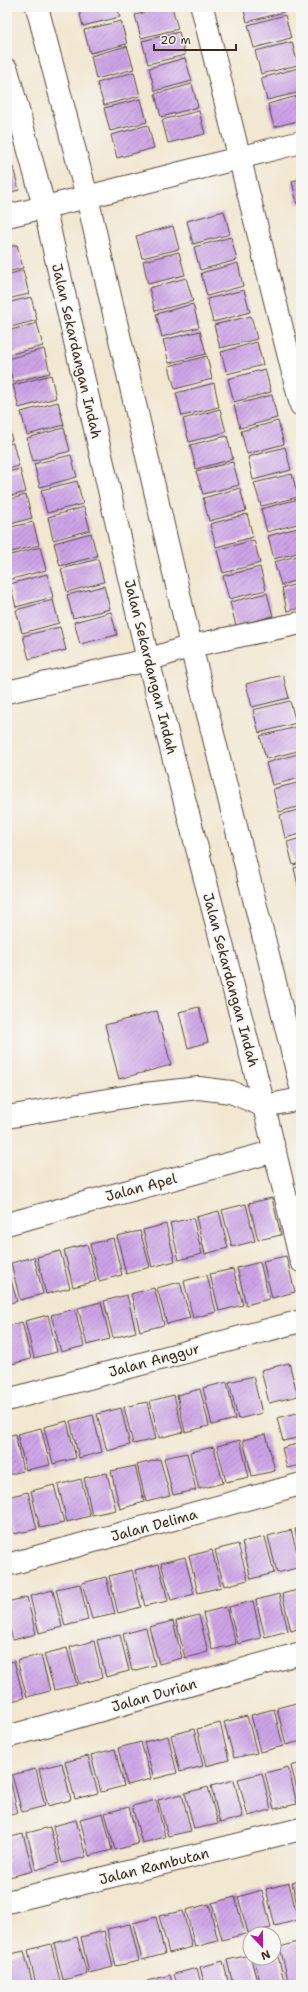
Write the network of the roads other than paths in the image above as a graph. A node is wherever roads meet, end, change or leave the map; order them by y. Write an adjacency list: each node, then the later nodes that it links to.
1 (37, 7): 6 (street)
2 (202, 7): 5 (street)
3 (7, 70): 7 (street, Jalan Sekardangan Indah)
4 (301, 142): 5 (street)
5 (240, 158): 6 (street); 9 (street)
6 (87, 197): 7 (street); 11 (street)
7 (44, 206): 8 (street); 12 (street, Jalan Sekardangan Indah)
8 (7, 216)
9 (301, 405)
10 (301, 623): 11 (street)
11 (191, 646): 12 (street); 14 (street)
12 (148, 660): 13 (street); 16 (street, Jalan Sekardangan Indah)
13 (7, 692)
14 (301, 1087)
15 (301, 1099): 16 (street)
16 (264, 1106): 17 (street); 18 (street, Jalan Sekardangan Indah)
17 (7, 1116)
18 (275, 1151): 19 (street, Jalan Apel); 20 (street, Jalan Sekardangan Indah)
19 (7, 1224)
20 (301, 1261)
21 (301, 1321): 22 (street, Jalan Anggur)
22 (7, 1400)
23 (301, 1484): 24 (street, Jalan Delima)
24 (7, 1565)
25 (301, 1653): 26 (street, Jalan Durian)
26 (7, 1737)
27 (301, 1829): 28 (street, Jalan Rambutan)
28 (7, 1902)

